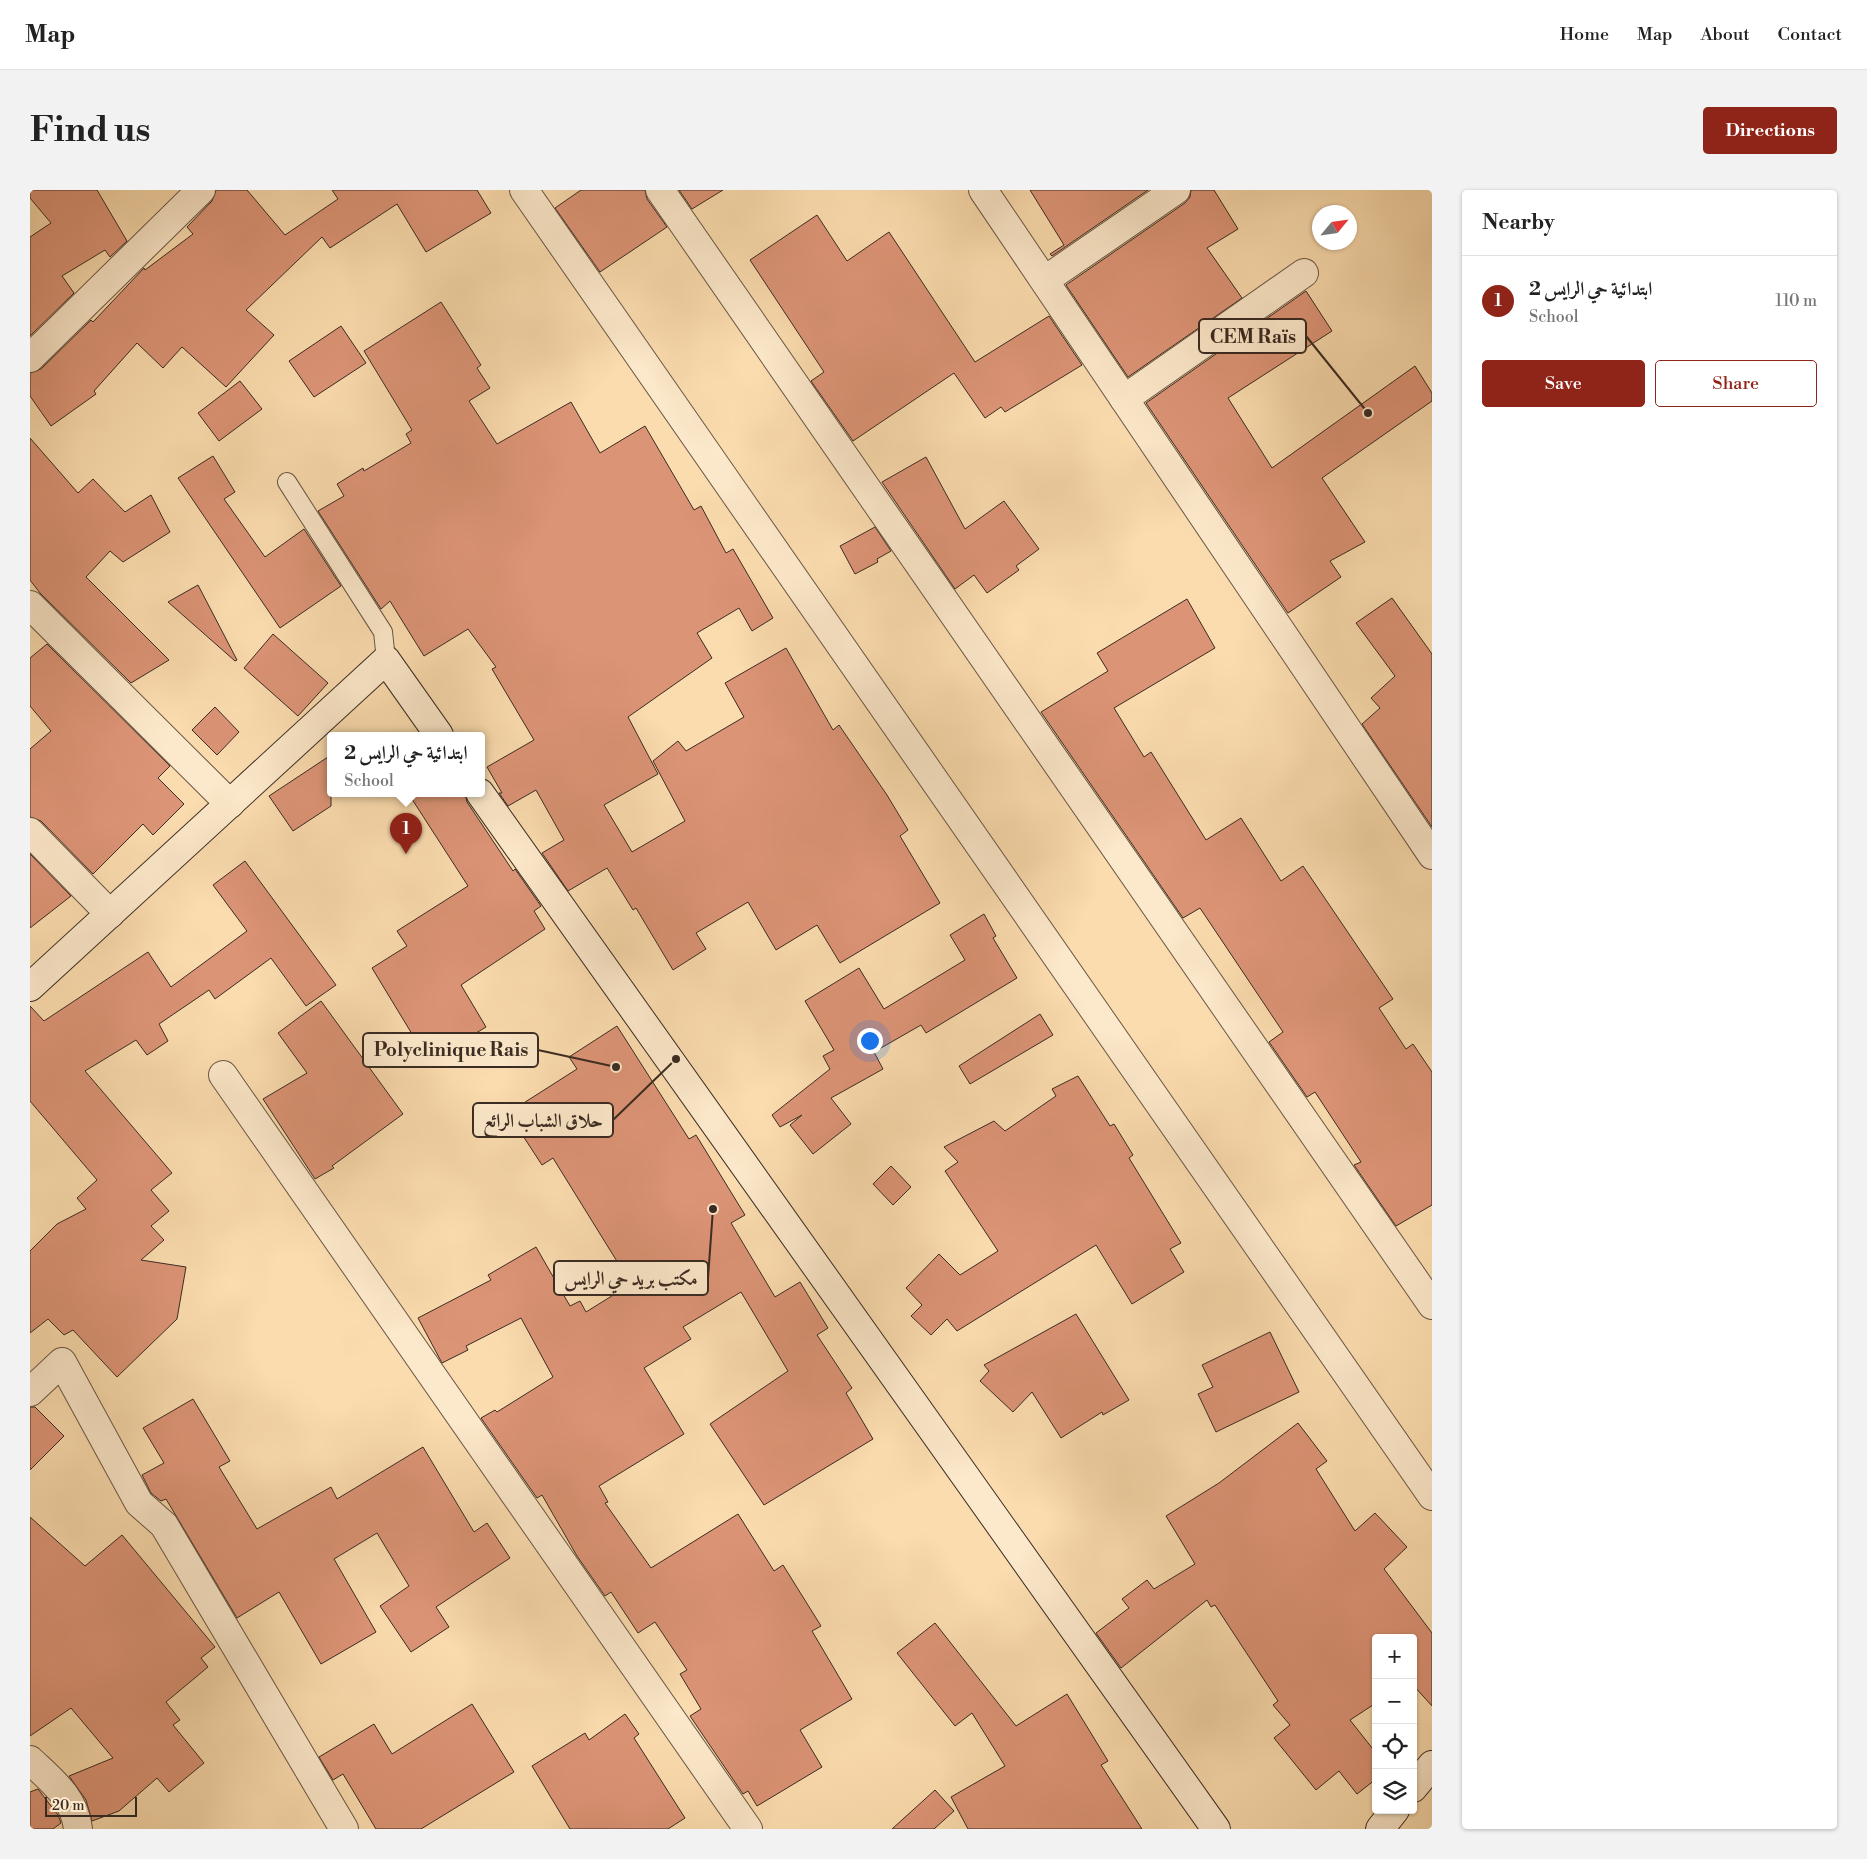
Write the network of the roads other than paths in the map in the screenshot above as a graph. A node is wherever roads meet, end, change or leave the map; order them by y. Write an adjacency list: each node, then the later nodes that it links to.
1 (200, 190): 8 (street)
2 (524, 190): 23 (street)
3 (660, 190): 21 (street)
4 (983, 190): 7 (street)
5 (1176, 190): 7 (street)
6 (1304, 273): 9 (street)
7 (1045, 280): 9 (street)
8 (30, 358)
9 (1124, 399): 17 (street)
10 (287, 482): 12 (lane)
11 (30, 605): 15 (street)
12 (386, 660): 13 (street); 15 (street)
13 (437, 732)
14 (483, 797): 31 (street)
15 (230, 804): 18 (street)
16 (30, 832): 18 (street)
17 (1432, 855)
18 (110, 914): 19 (street)
19 (30, 987)
20 (223, 1075): 30 (street)
21 (1432, 1305)
22 (30, 1392): 29 (street)
23 (1432, 1496)
24 (30, 1760): 28 (street)
25 (1432, 1765): 26 (street)
26 (1417, 1783)
27 (1393, 1814): 32 (street)
28 (78, 1829)
29 (344, 1829)
30 (748, 1829)
31 (1216, 1829)
32 (1380, 1829)

